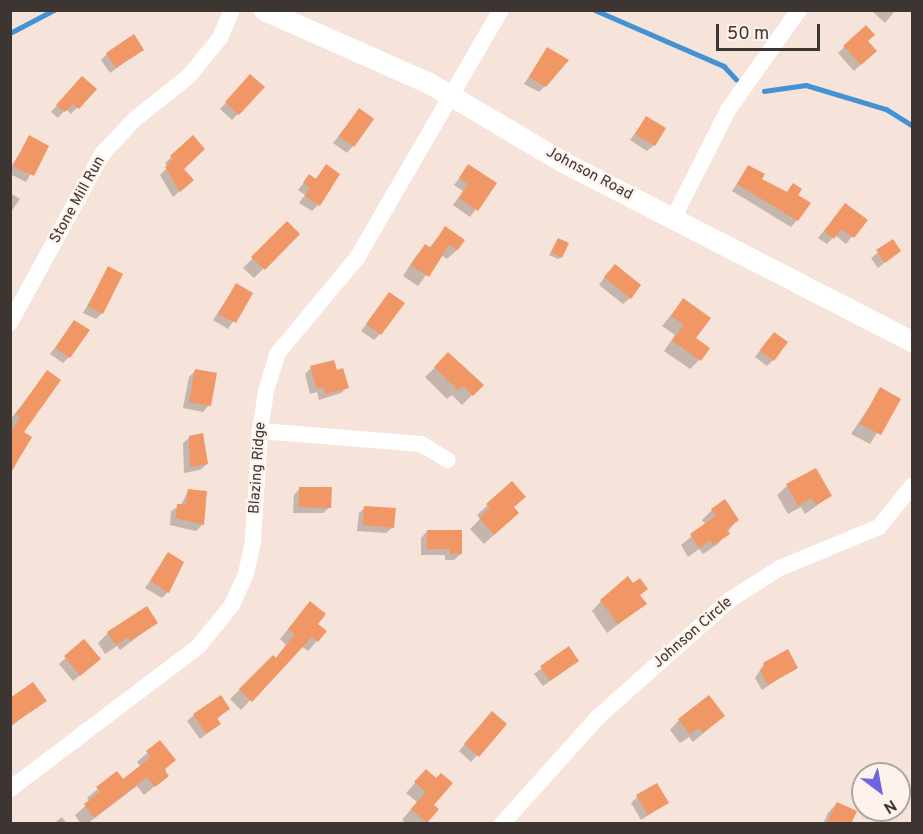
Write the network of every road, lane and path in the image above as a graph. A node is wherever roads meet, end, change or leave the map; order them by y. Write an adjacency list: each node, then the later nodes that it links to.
1 (232, 10): 7 (street, Stone Mill Run)
2 (264, 10): 5 (street, Johnson Road)
3 (501, 10): 5 (street, Blazing Ridge)
4 (799, 10): 6 (street)
5 (454, 96): 6 (street, Johnson Road); 9 (street, Blazing Ridge)
6 (673, 219): 8 (street, Johnson Road)
7 (10, 323)
8 (912, 341)
9 (260, 431): 10 (street); 12 (street, Blazing Ridge)
10 (448, 460)
11 (912, 486): 13 (street, Johnson Circle)
12 (10, 789)
13 (502, 824)

